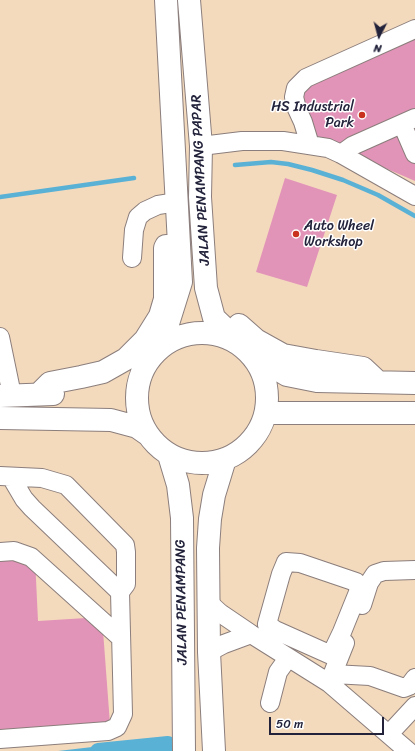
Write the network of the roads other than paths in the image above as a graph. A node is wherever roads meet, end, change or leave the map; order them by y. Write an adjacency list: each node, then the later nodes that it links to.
1 (166, 0): 10 (main road, JALAN PENAMPANG PAPAR)
2 (189, 0): 6 (main road, JALAN PENAMPANG PAPAR)
3 (415, 30): 5 (street)
4 (408, 121): 7 (street); 8 (street)
5 (310, 145): 6 (street); 7 (street)
6 (201, 146): 11 (main road, JALAN PENAMPANG PAPAR)
7 (341, 154): 9 (street)
8 (415, 154)
9 (415, 196)
10 (177, 210): 12 (street); 14 (main road, JALAN PENAMPANG PAPAR); 19 (main road)
11 (204, 237): 15 (main road, JALAN PENAMPANG PAPAR); 17 (main road)
12 (132, 258)
13 (0, 337): 20 (street)
14 (161, 346): 15 (main road); 16 (main road)
15 (247, 350): 17 (main road); 21 (main road)
16 (144, 366): 19 (main road); 24 (main road)
17 (378, 382): 18 (main road)
18 (415, 383)
19 (39, 394): 20 (main road)
20 (6, 396)
21 (266, 413): 22 (main road); 26 (main road)
22 (415, 413)
23 (0, 418): 24 (main road)
24 (147, 434): 25 (main road)
25 (169, 455): 26 (main road); 42 (main road, JALAN PENAMPANG)
26 (224, 459): 31 (main road, JALAN PENAMPANG)
27 (6, 477): 30 (street); 30 (street)
28 (0, 552): 33 (street)
29 (415, 570): 36 (street)
30 (120, 592): 33 (street)
31 (208, 602): 32 (street); 34 (main road, JALAN PENAMPANG)
32 (259, 632): 32 (street); 34 (street); 35 (street)
33 (121, 638): 41 (street)
34 (209, 652): 43 (main road, JALAN PENAMPANG)
35 (288, 658): 36 (street); 38 (street)
36 (331, 678): 37 (street); 40 (street)
37 (415, 678)
38 (270, 703)
39 (415, 706): 40 (street)
40 (389, 734): 44 (street)
41 (0, 739)
42 (184, 751)
43 (214, 751)
44 (408, 751)

